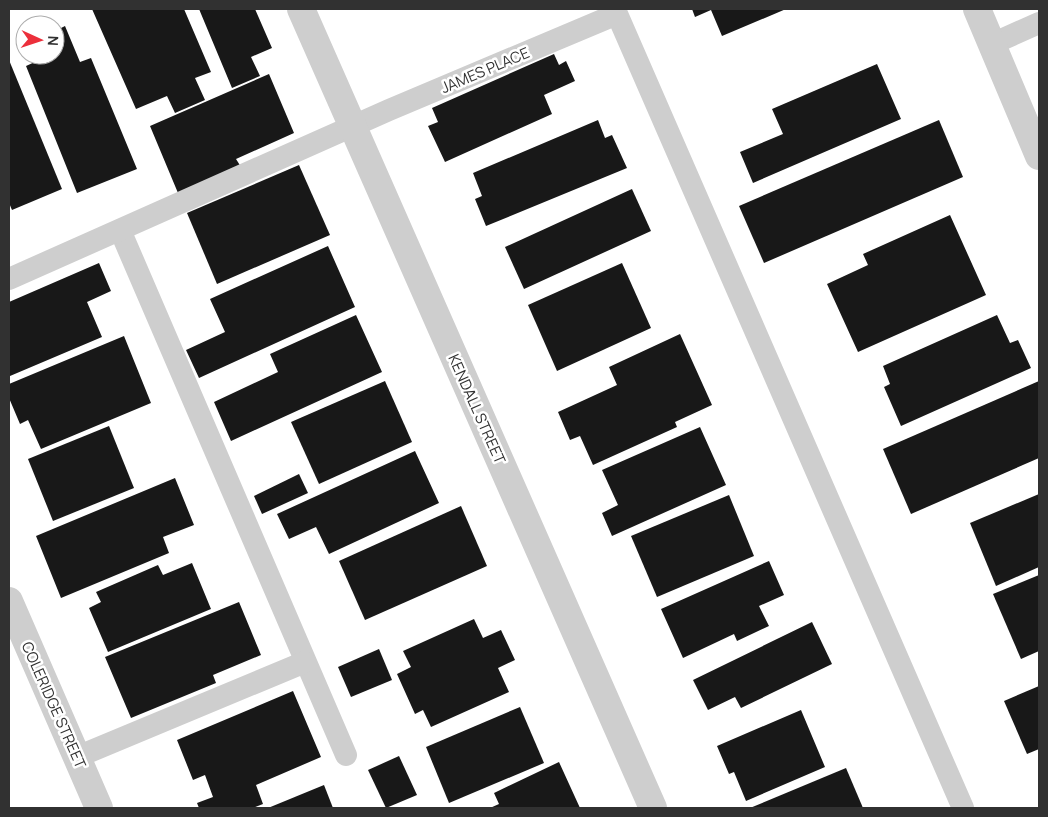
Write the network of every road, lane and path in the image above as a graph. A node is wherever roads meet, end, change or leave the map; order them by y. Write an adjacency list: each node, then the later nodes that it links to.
1 (301, 9): 5 (street, KENDALL STREET)
2 (977, 9): 4 (street)
3 (1039, 23): 4 (lane)
4 (992, 44): 6 (street)
5 (352, 127): 7 (lane, JAMES PLACE); 14 (street, KENDALL STREET); 15 (lane, JAMES PLACE)
6 (1039, 156)
7 (120, 230): 8 (lane, JAMES PLACE); 10 (lane)
8 (9, 278)
9 (9, 601): 12 (street, COLERIDGE STREET)
10 (305, 662): 11 (lane); 12 (lane)
11 (346, 756)
12 (78, 757): 13 (street, COLERIDGE STREET)
13 (99, 808)
14 (653, 808)
15 (963, 808)

